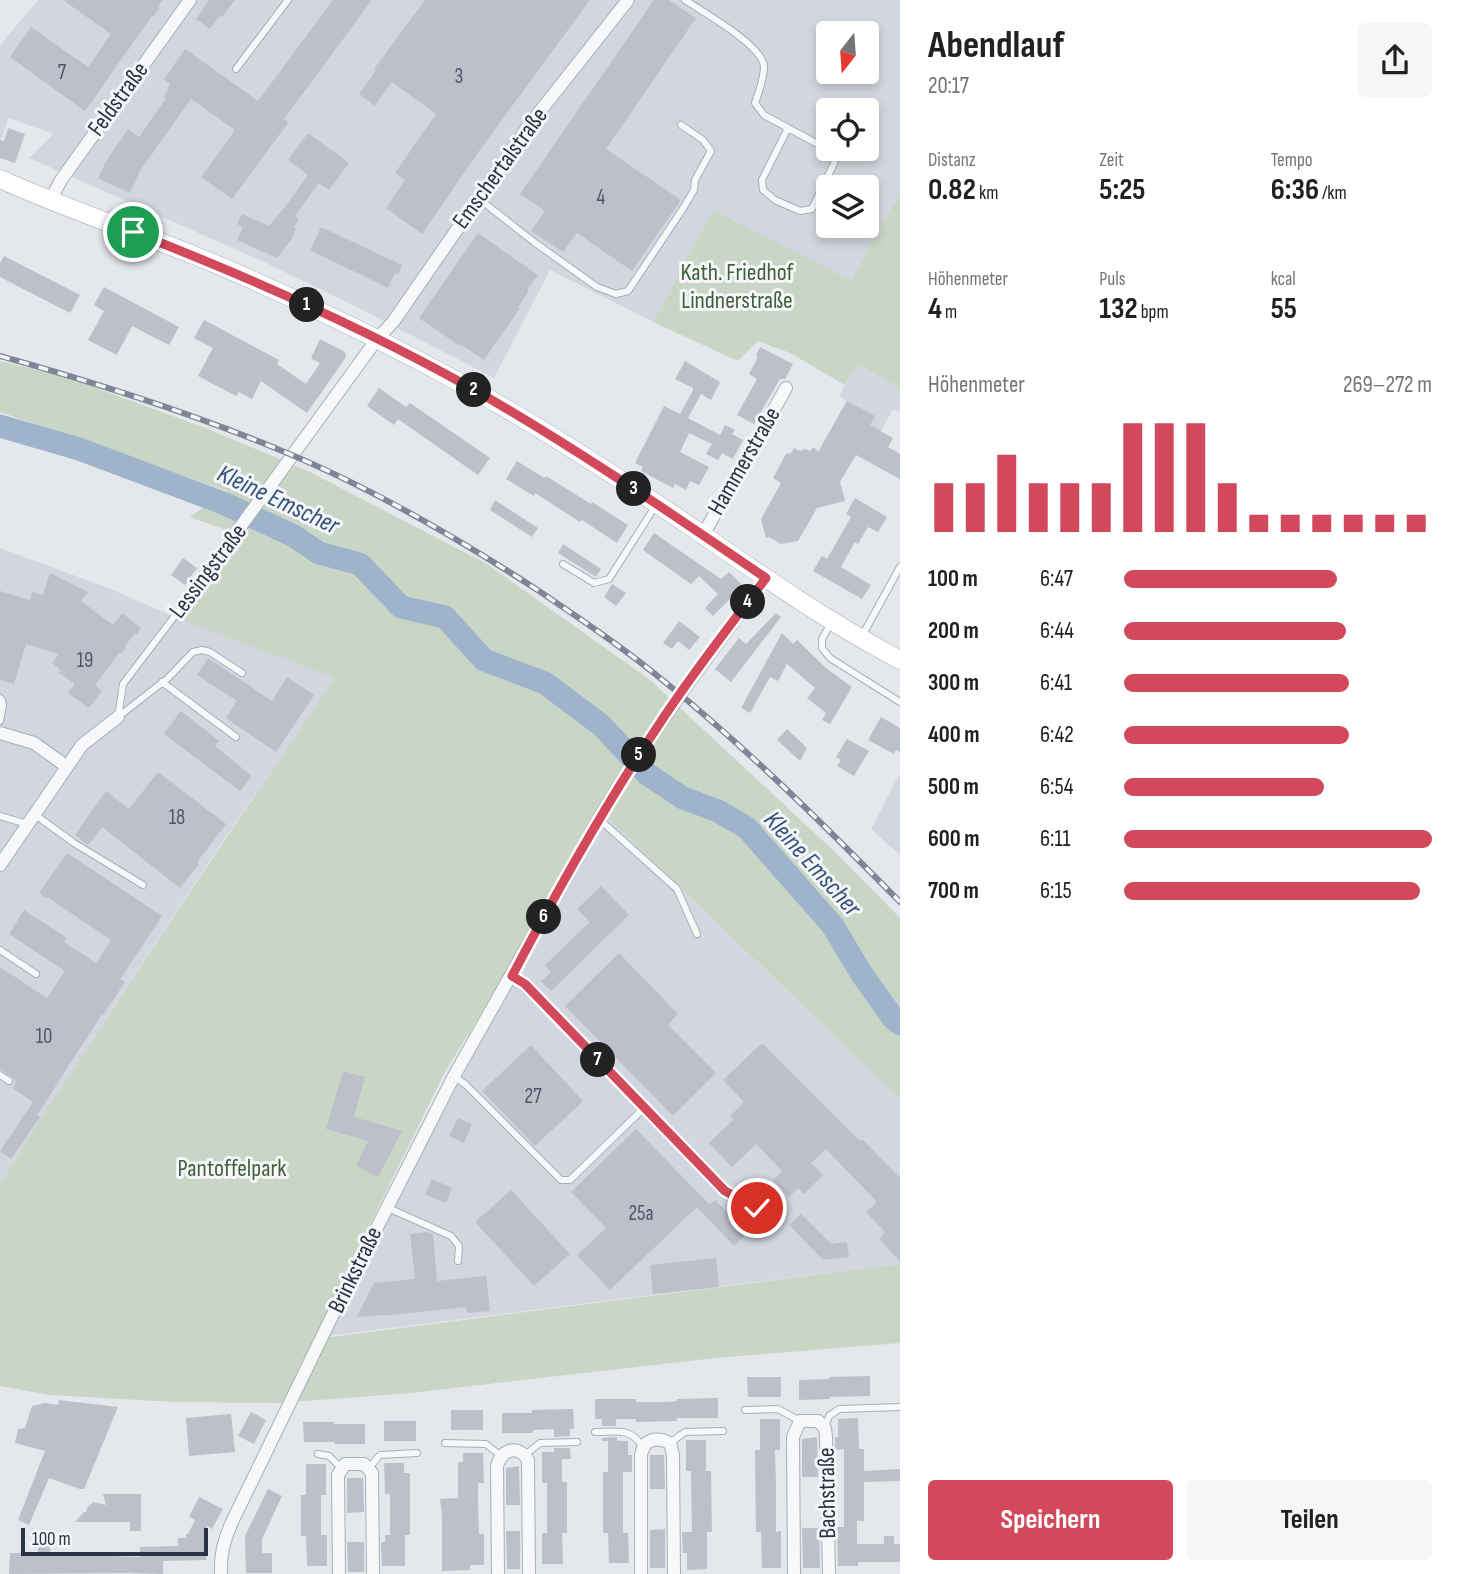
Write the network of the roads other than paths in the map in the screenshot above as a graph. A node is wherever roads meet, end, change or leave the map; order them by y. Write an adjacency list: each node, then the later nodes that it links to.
1 (190, 0): 10 (street, Feldstraße)
2 (288, 0): 5 (lane)
3 (628, 0): 9 (street, Emschertalstraße)
4 (685, 0): 7 (lane)
5 (236, 69)
6 (681, 125): 9 (lane)
7 (788, 128): 7 (lane)
8 (0, 178): 10 (street)
9 (478, 198): 11 (street, Emschertalstraße)
10 (51, 201): 11 (street)
11 (377, 339): 13 (street); 18 (street, Lessingstraße)
12 (786, 388): 14 (street, Hammerstraße)
13 (657, 503): 14 (street); 15 (lane)
14 (703, 535): 17 (street)
15 (564, 564)
16 (900, 567): 20 (lane)
17 (766, 578): 19 (street); 32 (street, Brinkstraße)
18 (193, 592): 26 (lane, Lessingstraße)
19 (832, 622): 20 (street); 25 (lane)
20 (861, 639): 21 (street)
21 (900, 660)
22 (242, 673): 23 (lane)
23 (162, 682): 26 (lane); 29 (lane)
24 (0, 698): 27 (lane)
25 (900, 702)
26 (118, 716): 30 (street)
27 (0, 721)
28 (0, 733): 30 (street)
29 (236, 737)
30 (66, 766): 33 (street)
31 (0, 816): 33 (lane)
32 (599, 818): 36 (lane); 39 (street, Brinkstraße)
33 (30, 819): 34 (street); 35 (lane)
34 (0, 865)
35 (143, 885)
36 (697, 934)
37 (0, 950): 38 (lane)
38 (36, 974)
39 (512, 976): 41 (street, Brinkstraße); 43 (street)
40 (0, 1075): 42 (lane)
41 (454, 1076): 43 (lane); 44 (street, Brinkstraße)
42 (9, 1081)
43 (645, 1107): 45 (street)
44 (386, 1207): 46 (lane); 63 (street, Brinkstraße)
45 (757, 1208)
46 (458, 1261)
47 (900, 1407): 50 (lane)
48 (745, 1410): 49 (lane)
49 (800, 1421): 50 (street, Bachstraße); 70 (street, Bachstraße)
50 (825, 1427): 71 (street, Bachstraße)
51 (723, 1431): 55 (lane)
52 (595, 1432): 56 (lane)
53 (446, 1443): 60 (lane)
54 (577, 1443): 59 (lane)
55 (670, 1443): 56 (street); 69 (street)
56 (643, 1447): 68 (street)
57 (417, 1453): 62 (lane)
58 (318, 1454): 61 (lane)
59 (525, 1455): 60 (street); 67 (street)
60 (501, 1456): 66 (street)
61 (341, 1468): 62 (street); 64 (street)
62 (368, 1469): 65 (street)
63 (221, 1574)
64 (339, 1574)
65 (373, 1574)
66 (498, 1574)
67 (529, 1574)
68 (641, 1574)
69 (674, 1574)
70 (794, 1574)
71 (829, 1574)

